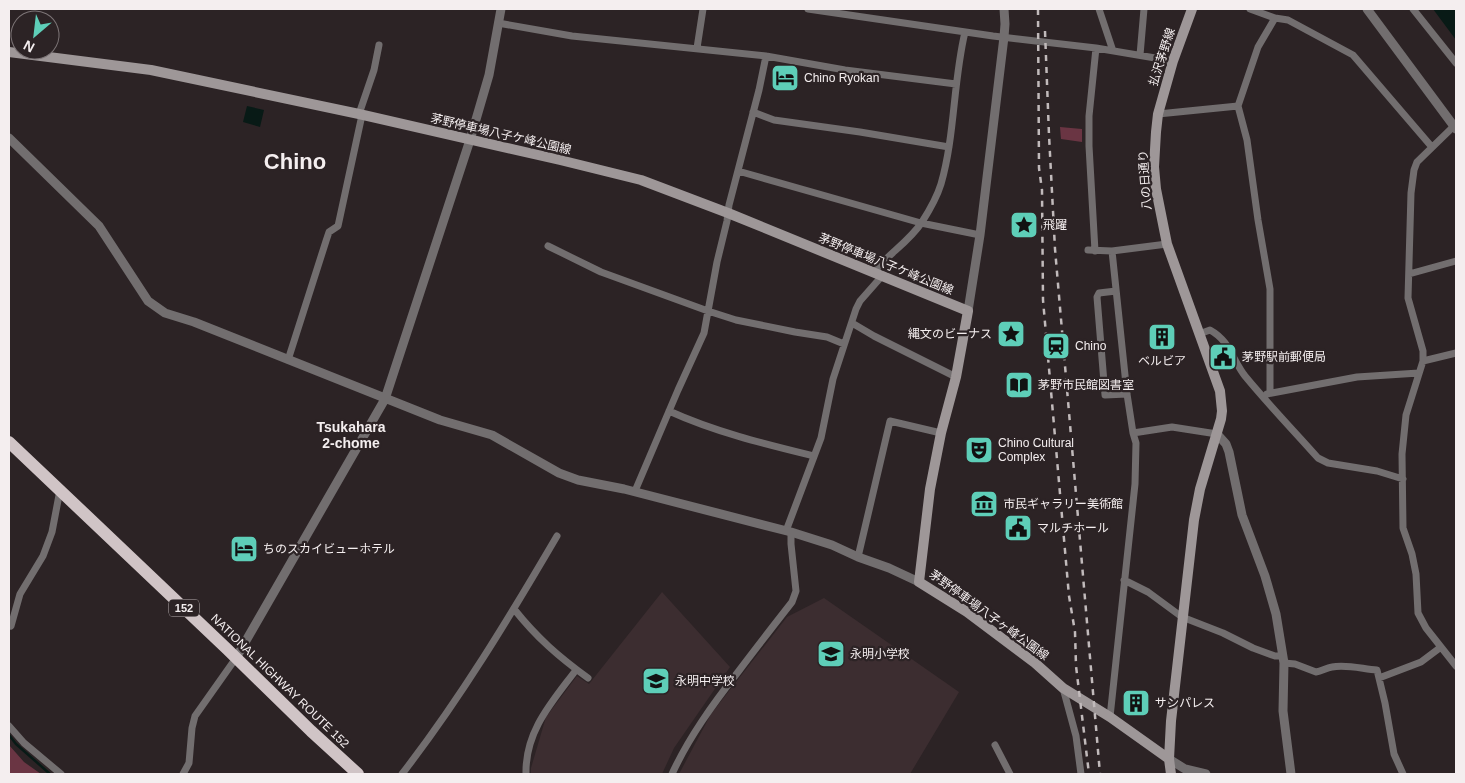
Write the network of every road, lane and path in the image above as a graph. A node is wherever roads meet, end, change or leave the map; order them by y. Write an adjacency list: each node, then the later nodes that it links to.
1 (500, 9): 12 (street)
2 (703, 9): 16 (street)
3 (808, 9): 13 (street)
4 (1004, 9): 14 (street)
5 (1099, 9): 18 (street)
6 (1144, 9): 20 (street)
7 (1192, 9): 22 (main road, 払沢茅野線)
8 (1250, 9): 11 (street)
9 (1367, 9): 29 (street)
10 (1414, 9): 23 (street)
11 (1275, 18): 25 (street); 32 (street)
12 (498, 23): 16 (street); 31 (street)
13 (965, 32): 14 (street); 24 (street)
14 (1004, 37): 17 (street); 37 (street)
15 (378, 45): 27 (street)
16 (697, 48): 21 (street)
17 (1096, 48): 18 (street); 40 (street)
18 (1112, 51): 20 (street)
19 (9, 52): 27 (main road, 茅野停車場八子ケ峰公園線)
20 (1140, 55): 22 (street)
21 (766, 56): 24 (street); 26 (street)
22 (1173, 61): 28 (main road, 払沢茅野線)
23 (1456, 63)
24 (956, 84): 33 (street)
25 (1238, 106): 28 (street); 55 (street)
26 (753, 112): 33 (street); 34 (street)
27 (361, 114): 31 (main road, 茅野停車場八子ケ峰公園線); 51 (street)
28 (1158, 114): 38 (main road, 八の日通り)
29 (1455, 127): 32 (street)
30 (9, 138): 51 (street)
31 (470, 140): 35 (main road, 茅野停車場八子ケ峰公園線); 58 (street)
32 (1431, 146): 43 (street)
33 (949, 147): 36 (street)
34 (738, 171): 35 (street); 36 (street)
35 (728, 213): 42 (main road, 茅野停車場八子ケ峰公園線); 45 (street)
36 (921, 223): 37 (street); 42 (street)
37 (980, 235): 46 (street)
38 (1167, 244): 40 (street); 48 (main road)
39 (548, 246): 45 (street)
40 (1112, 251): 44 (street)
41 (1456, 261): 43 (street)
42 (878, 274): 46 (main road, 茅野停車場八子ケ峰公園線); 47 (street)
43 (1409, 274): 52 (street)
44 (1116, 291): 56 (street); 56 (street)
45 (708, 311): 49 (street); 59 (street)
46 (968, 311): 54 (main road, 茅野停車場八子ヶ峰公園線)
47 (852, 323): 49 (street); 54 (street)
48 (1200, 334): 57 (street); 62 (main road)
49 (844, 344): 64 (street)
50 (1456, 352): 52 (street)
51 (288, 360): 58 (street)
52 (1423, 361): 53 (street)
53 (1419, 373): 55 (street); 65 (street)
54 (956, 377): 60 (main road, 茅野停車場八子ヶ峰公園線)
55 (1270, 393): 57 (street)
56 (1127, 394): 61 (street)
57 (1262, 396): 65 (street)
58 (385, 399): 67 (street); 77 (street)
59 (669, 411): 64 (street); 67 (street)
60 (941, 433): 70 (street); 72 (main road, 茅野停車場八子ヶ峰公園線)
61 (1133, 433): 62 (street); 71 (street)
62 (1217, 434): 74 (main road); 78 (street)
63 (9, 442): 66 (highway, NATIONAL HIGHWAY ROUTE 152 / 152)
64 (814, 456): 68 (street)
65 (1403, 479): 76 (street)
66 (60, 490): 75 (street); 77 (highway, NATIONAL HIGHWAY ROUTE 152 / 152)
67 (635, 491): 68 (street)
68 (789, 532): 70 (street); 93 (street)
69 (557, 536): 73 (street)
70 (858, 557): 72 (street)
71 (1124, 580): 74 (street); 84 (street)
72 (919, 582): 83 (main road, 茅野停車場八子ヶ峰公園線)
73 (514, 609): 80 (street); 91 (street)
74 (1182, 617): 78 (street); 87 (main road)
75 (9, 625)
76 (1441, 647): 79 (street); 82 (street)
77 (236, 658): 89 (street); 90 (highway, NATIONAL HIGHWAY ROUTE 152 / 152)
78 (1283, 660): 82 (street); 98 (street)
79 (1456, 666)
80 (576, 670): 81 (street); 92 (street)
81 (588, 678)
82 (1380, 678): 99 (street)
83 (1064, 688): 84 (main road, 茅野停車場八子ヶ峰公園線); 95 (street)
84 (1110, 717): 87 (main road, 茅野停車場八子ヶ峰公園線)
85 (9, 726): 88 (street)
86 (995, 745): 94 (street)
87 (1169, 759): 96 (main road); 97 (street)
88 (61, 774)
89 (183, 774)
90 (358, 774)
91 (402, 774)
92 (526, 774)
93 (672, 774)
94 (1010, 774)
95 (1081, 774)
96 (1171, 774)
97 (1206, 774)
98 (1290, 774)
99 (1403, 774)

